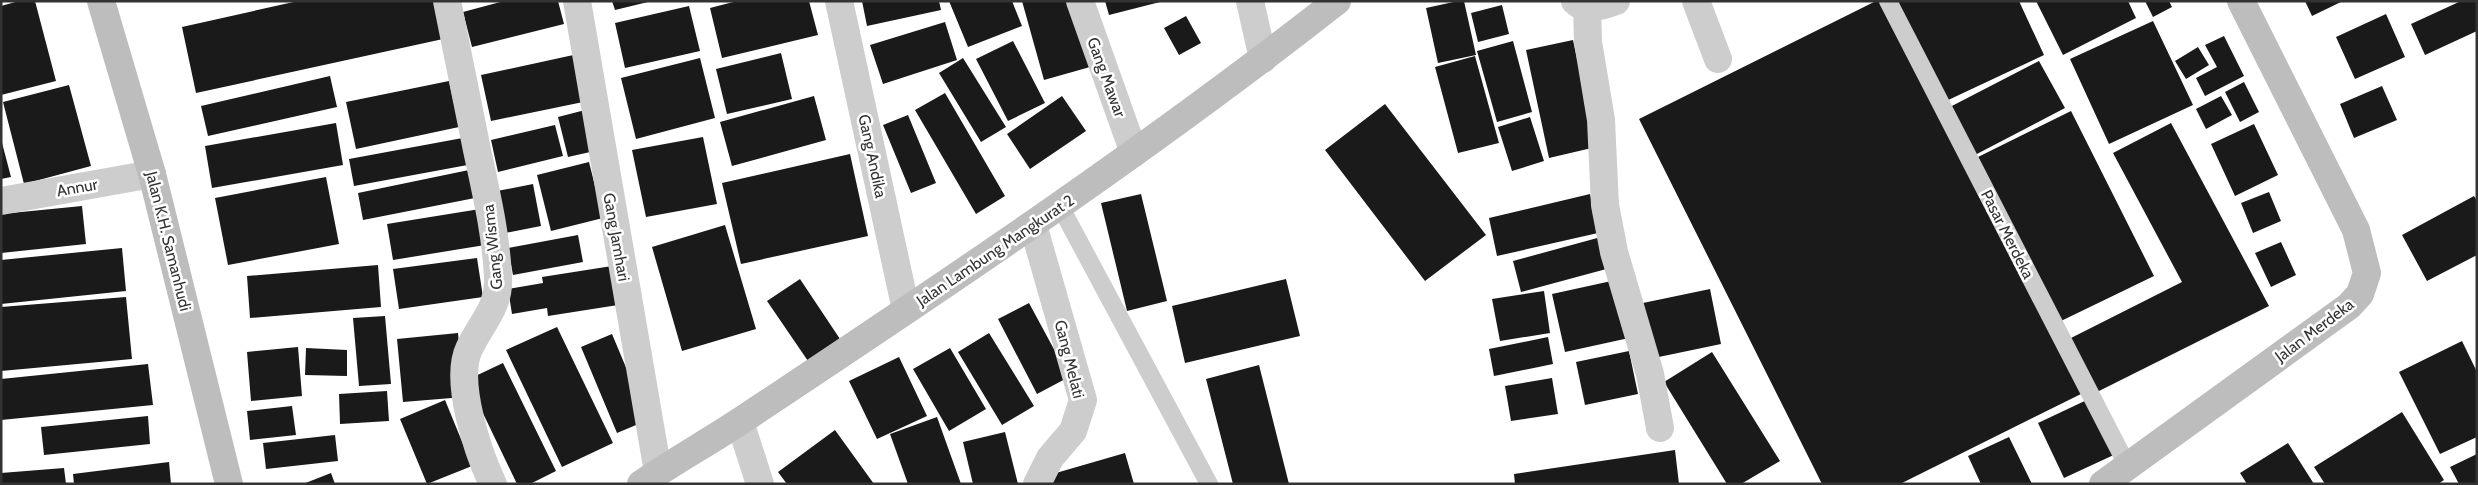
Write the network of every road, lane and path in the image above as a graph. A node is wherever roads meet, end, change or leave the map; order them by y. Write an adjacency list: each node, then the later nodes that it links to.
1 (101, 1): 16 (street, Jalan K.H. Samanhudi)
2 (447, 1): 26 (street, Gang Wisma)
3 (577, 1): 24 (street, Gang Jamhari)
4 (839, 1): 20 (street, Gang Andika)
5 (1080, 1): 15 (street, Gang Mawar)
6 (1250, 1): 13 (street)
7 (1337, 1): 13 (street, Jalan Lambung Mangkurat 2)
8 (1616, 1): 12 (street)
9 (1696, 1): 14 (street)
10 (1888, 1): 23 (lane, Pasar Merdeka)
11 (2241, 1): 23 (street, Jalan Merdeka)
12 (1581, 4): 22 (street)
13 (1263, 59): 15 (street, Jalan Lambung Mangkurat 2)
14 (1718, 59)
15 (1134, 153): 18 (street, Jalan Lambung Mangkurat 2)
16 (152, 174): 17 (street, Annur); 25 (street, Jalan K.H. Samanhudi)
17 (1, 201)
18 (1060, 206): 19 (street, Jalan Lambung Mangkurat 2); 29 (lane)
19 (1032, 225): 20 (street, Jalan Lambung Mangkurat 2); 28 (street, Gang Melati)
20 (906, 310): 21 (street, Jalan Lambung Mangkurat 2)
21 (740, 422): 24 (street, Jalan Lambung Mangkurat 2); 27 (street)
22 (1660, 428)
23 (2128, 466): 30 (street, Jalan Merdeka)
24 (649, 478)
25 (228, 484)
26 (493, 484)
27 (760, 484)
28 (1037, 484)
29 (1208, 484)
30 (2103, 484)

